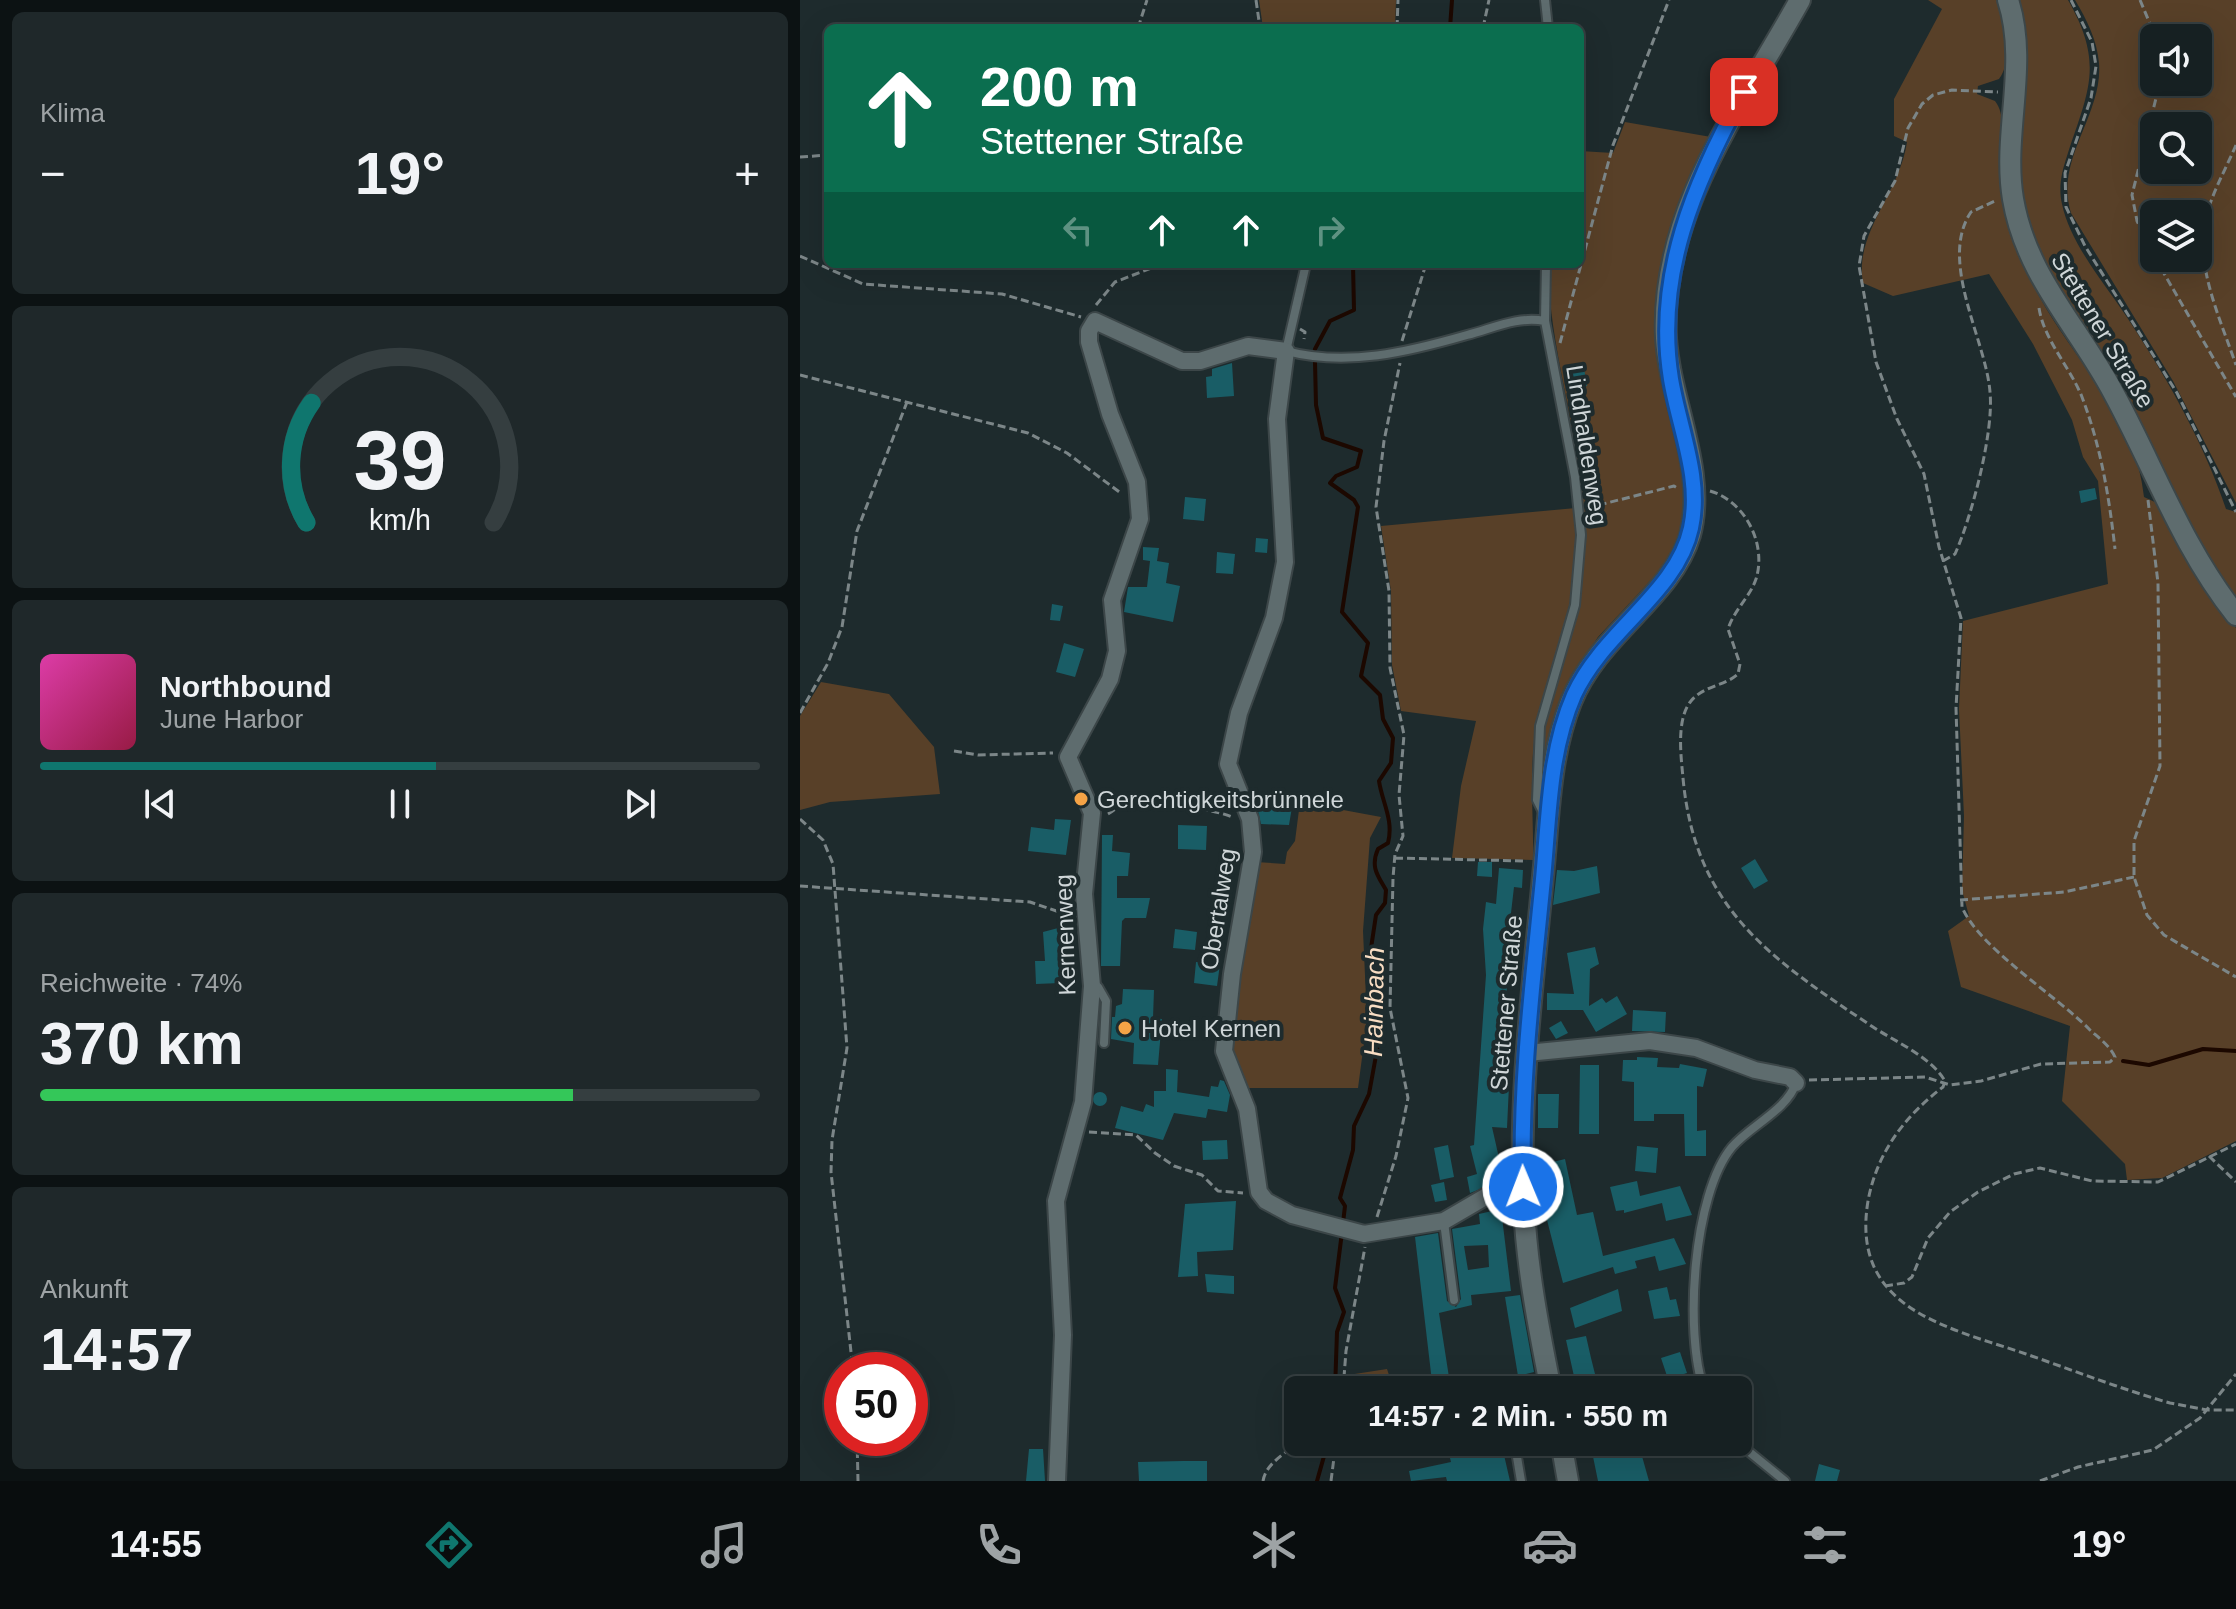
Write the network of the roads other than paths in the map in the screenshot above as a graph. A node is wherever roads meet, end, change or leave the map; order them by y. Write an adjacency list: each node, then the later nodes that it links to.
1 (1545, 0): 4 (lane)
2 (1800, 0): 10 (main road, Stettener Straße)
3 (2008, 0): 9 (main road, Stettener Straße)
4 (1548, 24)
5 (1305, 268): 8 (lane, Obertalweg)
6 (1546, 268): 7 (lane, Lindhaldenweg)
7 (1545, 321): 8 (lane); 10 (lane, Lindhaldenweg)
8 (1286, 351): 11 (street, Kernenweg); 16 (street, Obertalweg)
9 (2236, 615)
10 (1547, 817): 13 (main road, Stettener Straße)
11 (1092, 986): 12 (lane); 23 (street, Kernenweg)
12 (1104, 1043)
13 (1527, 1053): 14 (street); 15 (main road, Stettener Straße)
14 (1796, 1083): 19 (lane)
15 (1523, 1187): 16 (street); 18 (main road, Stettener Straße)
16 (1444, 1221): 17 (lane)
17 (1454, 1300)
18 (1548, 1376)
19 (1700, 1376)
20 (1752, 1454): 26 (lane)
21 (1518, 1456): 24 (lane)
22 (1562, 1456): 25 (main road)
23 (1057, 1481)
24 (1521, 1481)
25 (1568, 1481)
26 (1785, 1481)

